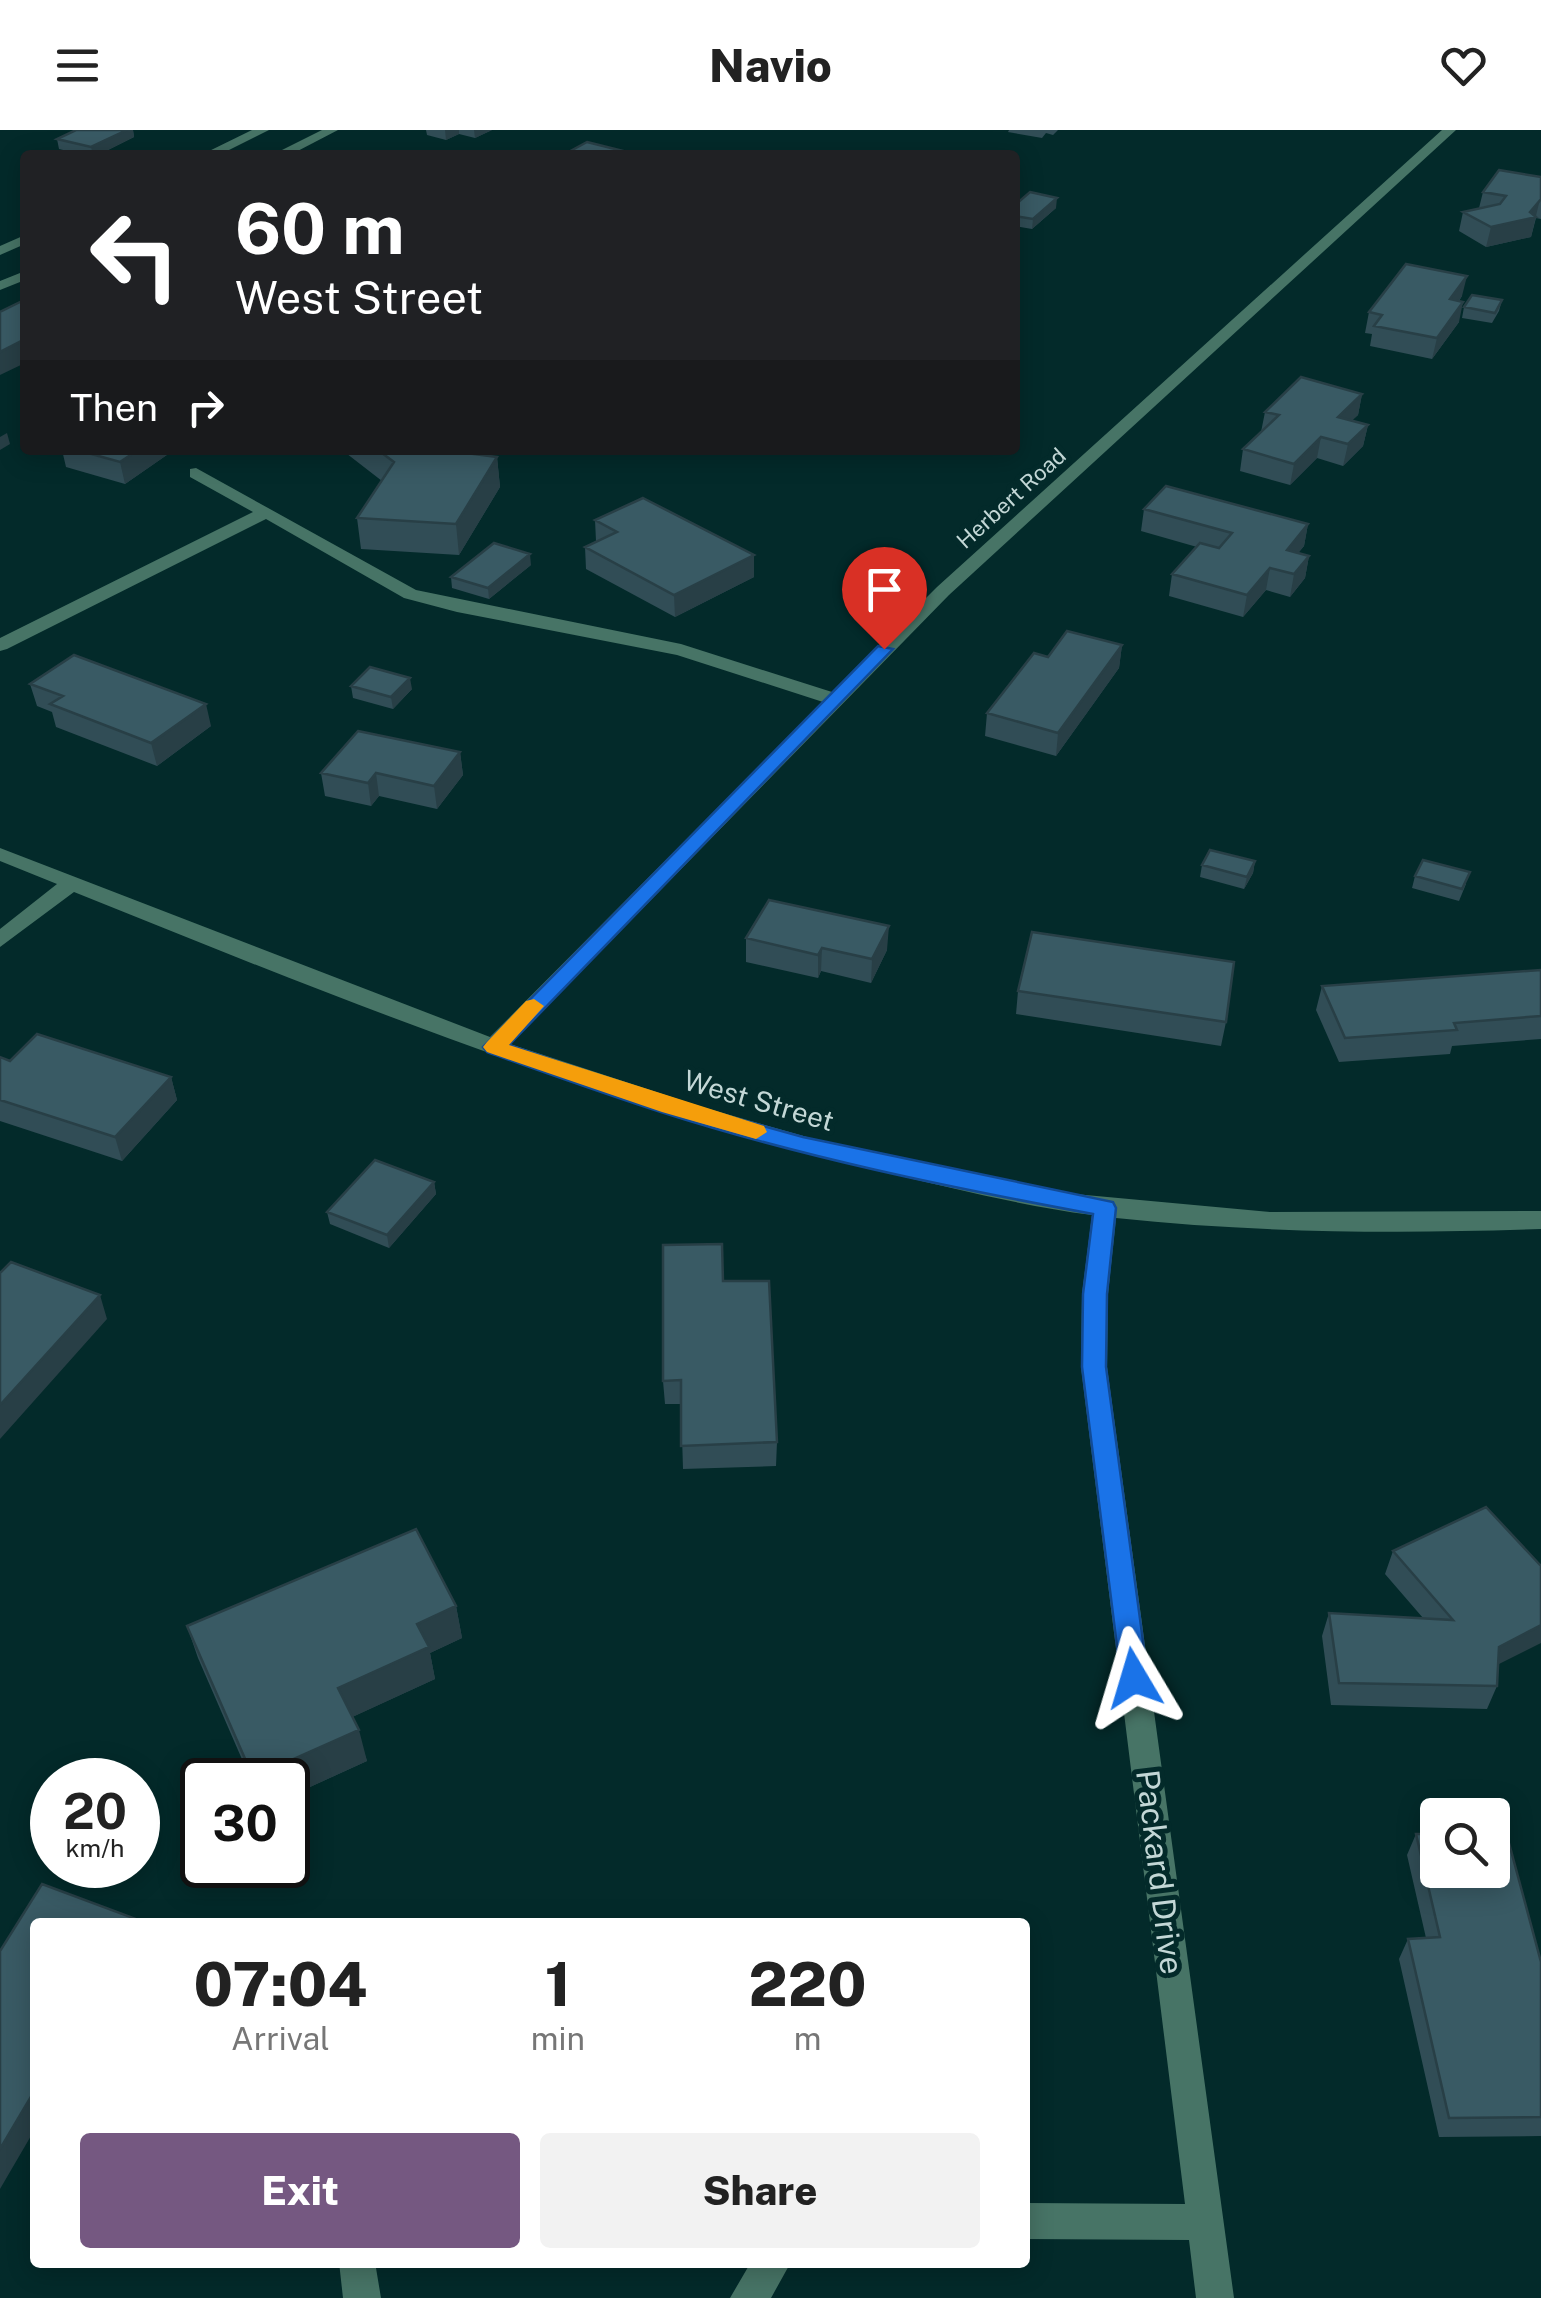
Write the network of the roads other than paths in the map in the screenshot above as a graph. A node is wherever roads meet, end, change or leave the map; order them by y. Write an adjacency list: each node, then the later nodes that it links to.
1 (262, 130): 4 (street)
2 (332, 130): 5 (street)
3 (1450, 130): 9 (street, Herbert Road)
4 (222, 150)
5 (290, 150)
6 (196, 473): 7 (street)
7 (266, 514): 8 (street); 9 (street)
8 (0, 645)
9 (834, 700): 13 (street, Herbert Road)
10 (0, 854): 11 (street, West Street)
11 (72, 882): 12 (street); 13 (street, West Street)
12 (0, 940)
13 (494, 1047): 14 (street, West Street)
14 (1105, 1208): 15 (street, West Street); 17 (street, Packard Drive)
15 (1541, 1220)
16 (1030, 2221): 17 (street)
17 (1205, 2222): 22 (street, Packard Drive)
18 (358, 2268): 20 (street)
19 (769, 2268): 21 (street)
20 (362, 2298)
21 (749, 2298)
22 (1215, 2298)

